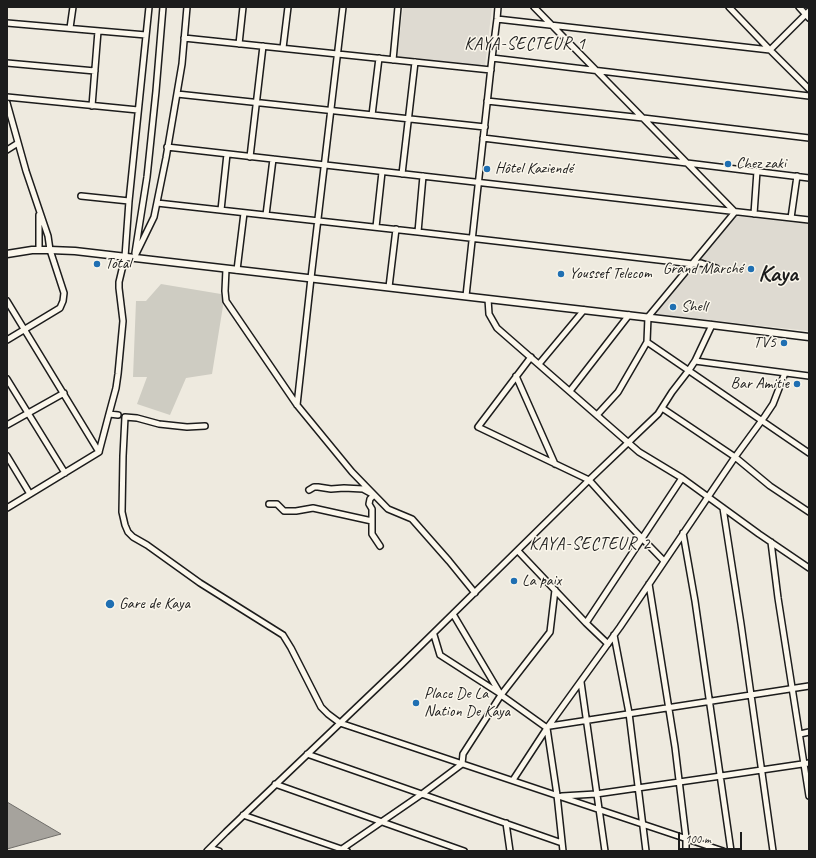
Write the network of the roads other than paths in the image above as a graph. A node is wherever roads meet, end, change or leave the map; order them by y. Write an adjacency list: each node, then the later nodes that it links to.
1 (73, 7): 17 (street)
2 (149, 7): 19 (street)
3 (163, 7): 85 (street)
4 (187, 7): 20 (street)
5 (243, 7): 21 (street)
6 (288, 7): 23 (street)
7 (343, 7): 25 (street)
8 (398, 7): 28 (street)
9 (498, 7): 14 (street)
10 (534, 7): 16 (street)
11 (729, 7): 24 (street)
12 (798, 7): 13 (street)
13 (808, 14): 24 (street)
14 (497, 19): 16 (street); 27 (street)
15 (7, 22): 17 (street)
16 (553, 25): 24 (street); 32 (street)
17 (70, 28): 18 (street)
18 (98, 31): 19 (street); 33 (street)
19 (146, 36): 42 (street)
20 (184, 38): 21 (street); 35 (street)
21 (239, 44): 22 (street)
22 (263, 46): 23 (street); 39 (street)
23 (283, 48): 25 (street)
24 (770, 50): 34 (street)
25 (338, 54): 26 (street); 43 (street)
26 (379, 58): 28 (street); 44 (street)
27 (492, 58): 31 (street); 32 (street)
28 (393, 60): 29 (street)
29 (415, 62): 31 (street); 46 (street)
30 (7, 63): 33 (street)
31 (490, 70): 38 (street)
32 (595, 70): 36 (street); 45 (street)
33 (95, 71): 41 (street)
34 (809, 89)
35 (177, 94): 39 (street); 51 (street)
36 (809, 96)
37 (7, 97): 41 (street)
38 (488, 100): 45 (street); 47 (street)
39 (256, 102): 43 (street); 54 (street)
40 (7, 103): 50 (street)
41 (92, 106): 42 (street)
42 (138, 110): 66 (street)
43 (331, 110): 44 (street); 57 (street)
44 (372, 115): 46 (street)
45 (643, 118): 49 (street); 56 (street)
46 (409, 119): 47 (street); 60 (street)
47 (485, 127): 48 (street)
48 (483, 138): 56 (street); 64 (street)
49 (809, 138)
50 (18, 143): 52 (street); 69 (street)
51 (168, 147): 53 (street); 67 (street)
52 (7, 150)
53 (227, 154): 54 (street); 68 (street)
54 (250, 157): 55 (street)
55 (272, 159): 57 (street); 73 (street)
56 (687, 163): 58 (street); 70 (street)
57 (324, 165): 59 (street); 76 (street)
58 (757, 171): 62 (street); 72 (street)
59 (382, 172): 60 (street); 77 (street)
60 (402, 174): 61 (street)
61 (423, 176): 64 (street); 79 (street)
62 (797, 176): 63 (street); 74 (street)
63 (809, 178)
64 (478, 183): 70 (street); 80 (street)
65 (81, 196): 66 (street)
66 (129, 201): 84 (street)
67 (157, 203): 68 (street); 85 (street)
68 (221, 210): 71 (street)
69 (39, 212): 81 (street); 82 (street)
70 (735, 212): 72 (street); 86 (street)
71 (244, 213): 73 (street); 89 (street)
72 (754, 214): 74 (street)
73 (266, 215): 76 (street)
74 (791, 218): 75 (street)
75 (809, 220)
76 (318, 221): 77 (street); 90 (street)
77 (376, 227): 78 (street)
78 (396, 229): 79 (street); 91 (street)
79 (418, 232): 80 (street)
80 (472, 239): 86 (street); 92 (street)
81 (39, 250): 82 (main road); 83 (main road)
82 (50, 250): 84 (main road); 99 (street)
83 (7, 254)
84 (124, 257): 85 (main road); 116 (street)
85 (135, 257): 88 (main road)
86 (693, 264): 87 (street); 97 (street)
87 (716, 268)
88 (226, 269): 89 (main road); 113 (street)
89 (237, 270): 90 (main road)
90 (311, 278): 91 (main road); 113 (street)
91 (389, 287): 92 (main road)
92 (466, 296): 93 (main road)
93 (488, 299): 95 (main road); 103 (street)
94 (7, 301): 99 (street)
95 (584, 310): 96 (main road); 105 (street)
96 (629, 315): 97 (main road); 111 (street)
97 (648, 317): 98 (main road); 102 (street)
98 (712, 325): 100 (main road); 104 (street)
99 (25, 330): 101 (street); 112 (street)
100 (809, 337)
101 (7, 340)
102 (647, 342): 106 (street); 118 (street)
103 (531, 357): 105 (street); 108 (street)
104 (695, 360): 106 (street); 107 (street)
105 (539, 364): 111 (street)
106 (689, 370): 114 (street); 119 (street)
107 (785, 373): 109 (street); 119 (street)
108 (516, 376): 127 (street); 127 (street)
109 (809, 376)
110 (7, 379): 115 (street)
111 (570, 391): 118 (street)
112 (64, 393): 115 (street); 123 (street)
113 (297, 405): 133 (street)
114 (662, 408): 122 (street); 126 (street)
115 (28, 413): 120 (street); 128 (street)
116 (109, 414): 117 (street); 123 (street)
117 (118, 415)
118 (597, 415): 122 (street)
119 (762, 420): 124 (street); 126 (street)
120 (7, 425)
121 (205, 426): 164 (street)
122 (628, 442): 129 (street); 130 (street)
123 (100, 452): 128 (street)
124 (809, 452)
125 (7, 456): 132 (street)
126 (735, 457): 134 (street); 138 (street)
127 (555, 464): 130 (street)
128 (65, 473): 132 (street)
129 (682, 478): 134 (street); 141 (street)
130 (589, 480): 141 (street); 144 (street)
131 (309, 490): 133 (street)
132 (30, 494): 136 (street)
133 (374, 495): 139 (street); 149 (street)
134 (708, 497): 137 (street); 140 (street)
135 (269, 504): 139 (street)
136 (7, 508)
137 (723, 508): 142 (street); 158 (street)
138 (809, 512)
139 (372, 520): 143 (street)
140 (683, 533): 145 (street); 160 (street)
141 (642, 538): 145 (street); 151 (street)
142 (771, 542): 146 (street); 157 (street)
143 (380, 546)
144 (518, 551): 148 (street); 149 (street)
145 (664, 561): 147 (street)
146 (809, 568)
147 (649, 584): 152 (street); 161 (street)
148 (555, 590): 151 (street); 159 (street)
149 (475, 593): 150 (street)
150 (453, 614): 159 (street); 164 (street)
151 (586, 622): 154 (street)
152 (614, 635): 154 (street); 162 (street)
153 (434, 636): 159 (street)
154 (608, 644): 155 (street)
155 (581, 682): 163 (street); 165 (street)
156 (809, 686): 157 (street)
157 (792, 688): 158 (street); 167 (street)
158 (751, 694): 160 (street); 171 (street)
159 (501, 695): 165 (street); 170 (street)
160 (710, 701): 161 (street); 172 (street)
161 (669, 707): 162 (street); 174 (street)
162 (629, 713): 163 (street); 176 (street)
163 (586, 720): 165 (street); 178 (street)
164 (340, 723): 168 (street); 170 (street)
165 (549, 727): 173 (street); 179 (street)
166 (809, 732): 167 (street)
167 (800, 734): 169 (street)
168 (307, 754): 175 (street); 177 (street)
169 (807, 763): 171 (street); 180 (street)
170 (462, 764): 173 (street); 177 (street)
171 (762, 770): 172 (street); 199 (street)
172 (721, 776): 174 (street); 198 (street)
173 (513, 780): 179 (street)
174 (680, 782): 176 (street); 186 (street)
175 (275, 784): 182 (street); 183 (street)
176 (639, 788): 178 (street); 185 (street)
177 (422, 794): 183 (street); 184 (street)
178 (596, 794): 179 (street); 181 (street)
179 (559, 796): 181 (street); 187 (street)
180 (809, 796)
181 (599, 810): 185 (street); 194 (street)
182 (243, 815): 188 (street); 189 (street)
183 (381, 822): 189 (street); 191 (street)
184 (506, 823): 187 (street); 192 (street)
185 (643, 824): 186 (street); 195 (street)
186 (686, 838): 196 (street); 197 (street)
187 (562, 843): 193 (street)
188 (209, 849): 190 (street)
189 (342, 850)
190 (219, 851)
191 (464, 851)
192 (510, 851)
193 (563, 851)
194 (605, 851)
195 (646, 851)
196 (686, 851)
197 (723, 851)
198 (731, 851)
199 (773, 851)

